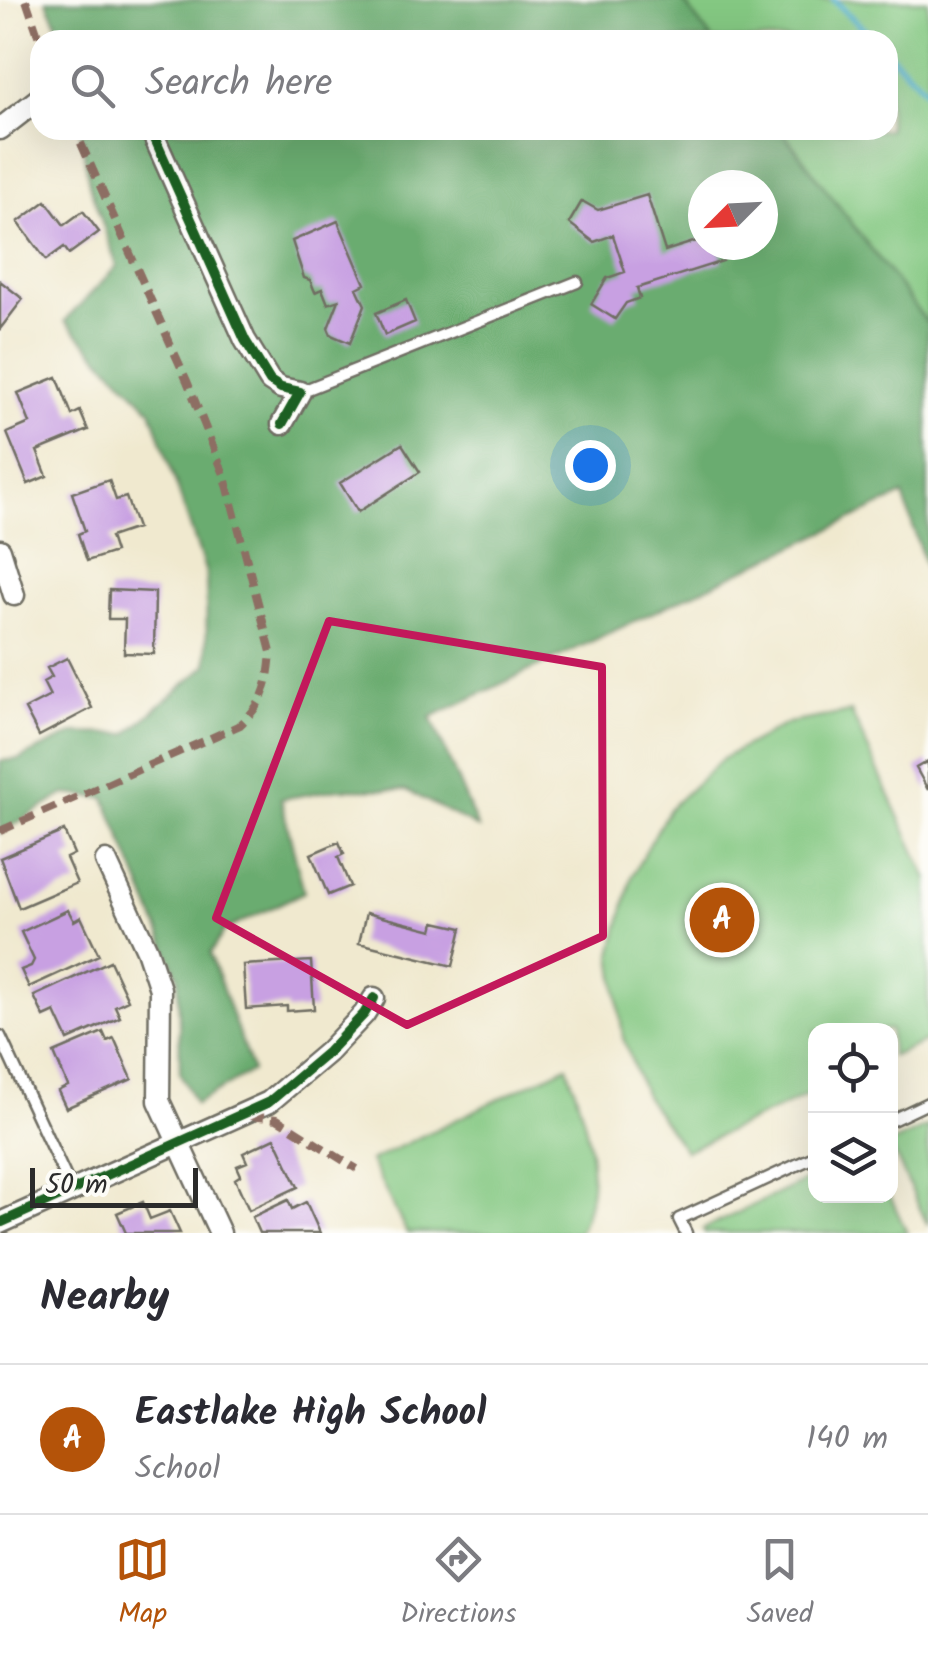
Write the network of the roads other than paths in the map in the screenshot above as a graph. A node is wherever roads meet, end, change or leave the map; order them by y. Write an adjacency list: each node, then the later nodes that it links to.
1 (30, 106): 2 (street)
2 (0, 129)
3 (155, 140): 5 (street)
4 (577, 282): 5 (lane)
5 (300, 392): 6 (street)
6 (282, 424)
7 (0, 550): 8 (street)
8 (14, 595)
9 (106, 861): 14 (street)
10 (374, 998): 14 (street)
11 (0, 1036): 16 (lane)
12 (928, 1103): 13 (lane)
13 (898, 1117)
14 (176, 1144): 16 (street); 18 (street)
15 (808, 1160): 19 (lane)
16 (72, 1191): 17 (street)
17 (0, 1223)
18 (220, 1233)
19 (686, 1233)

